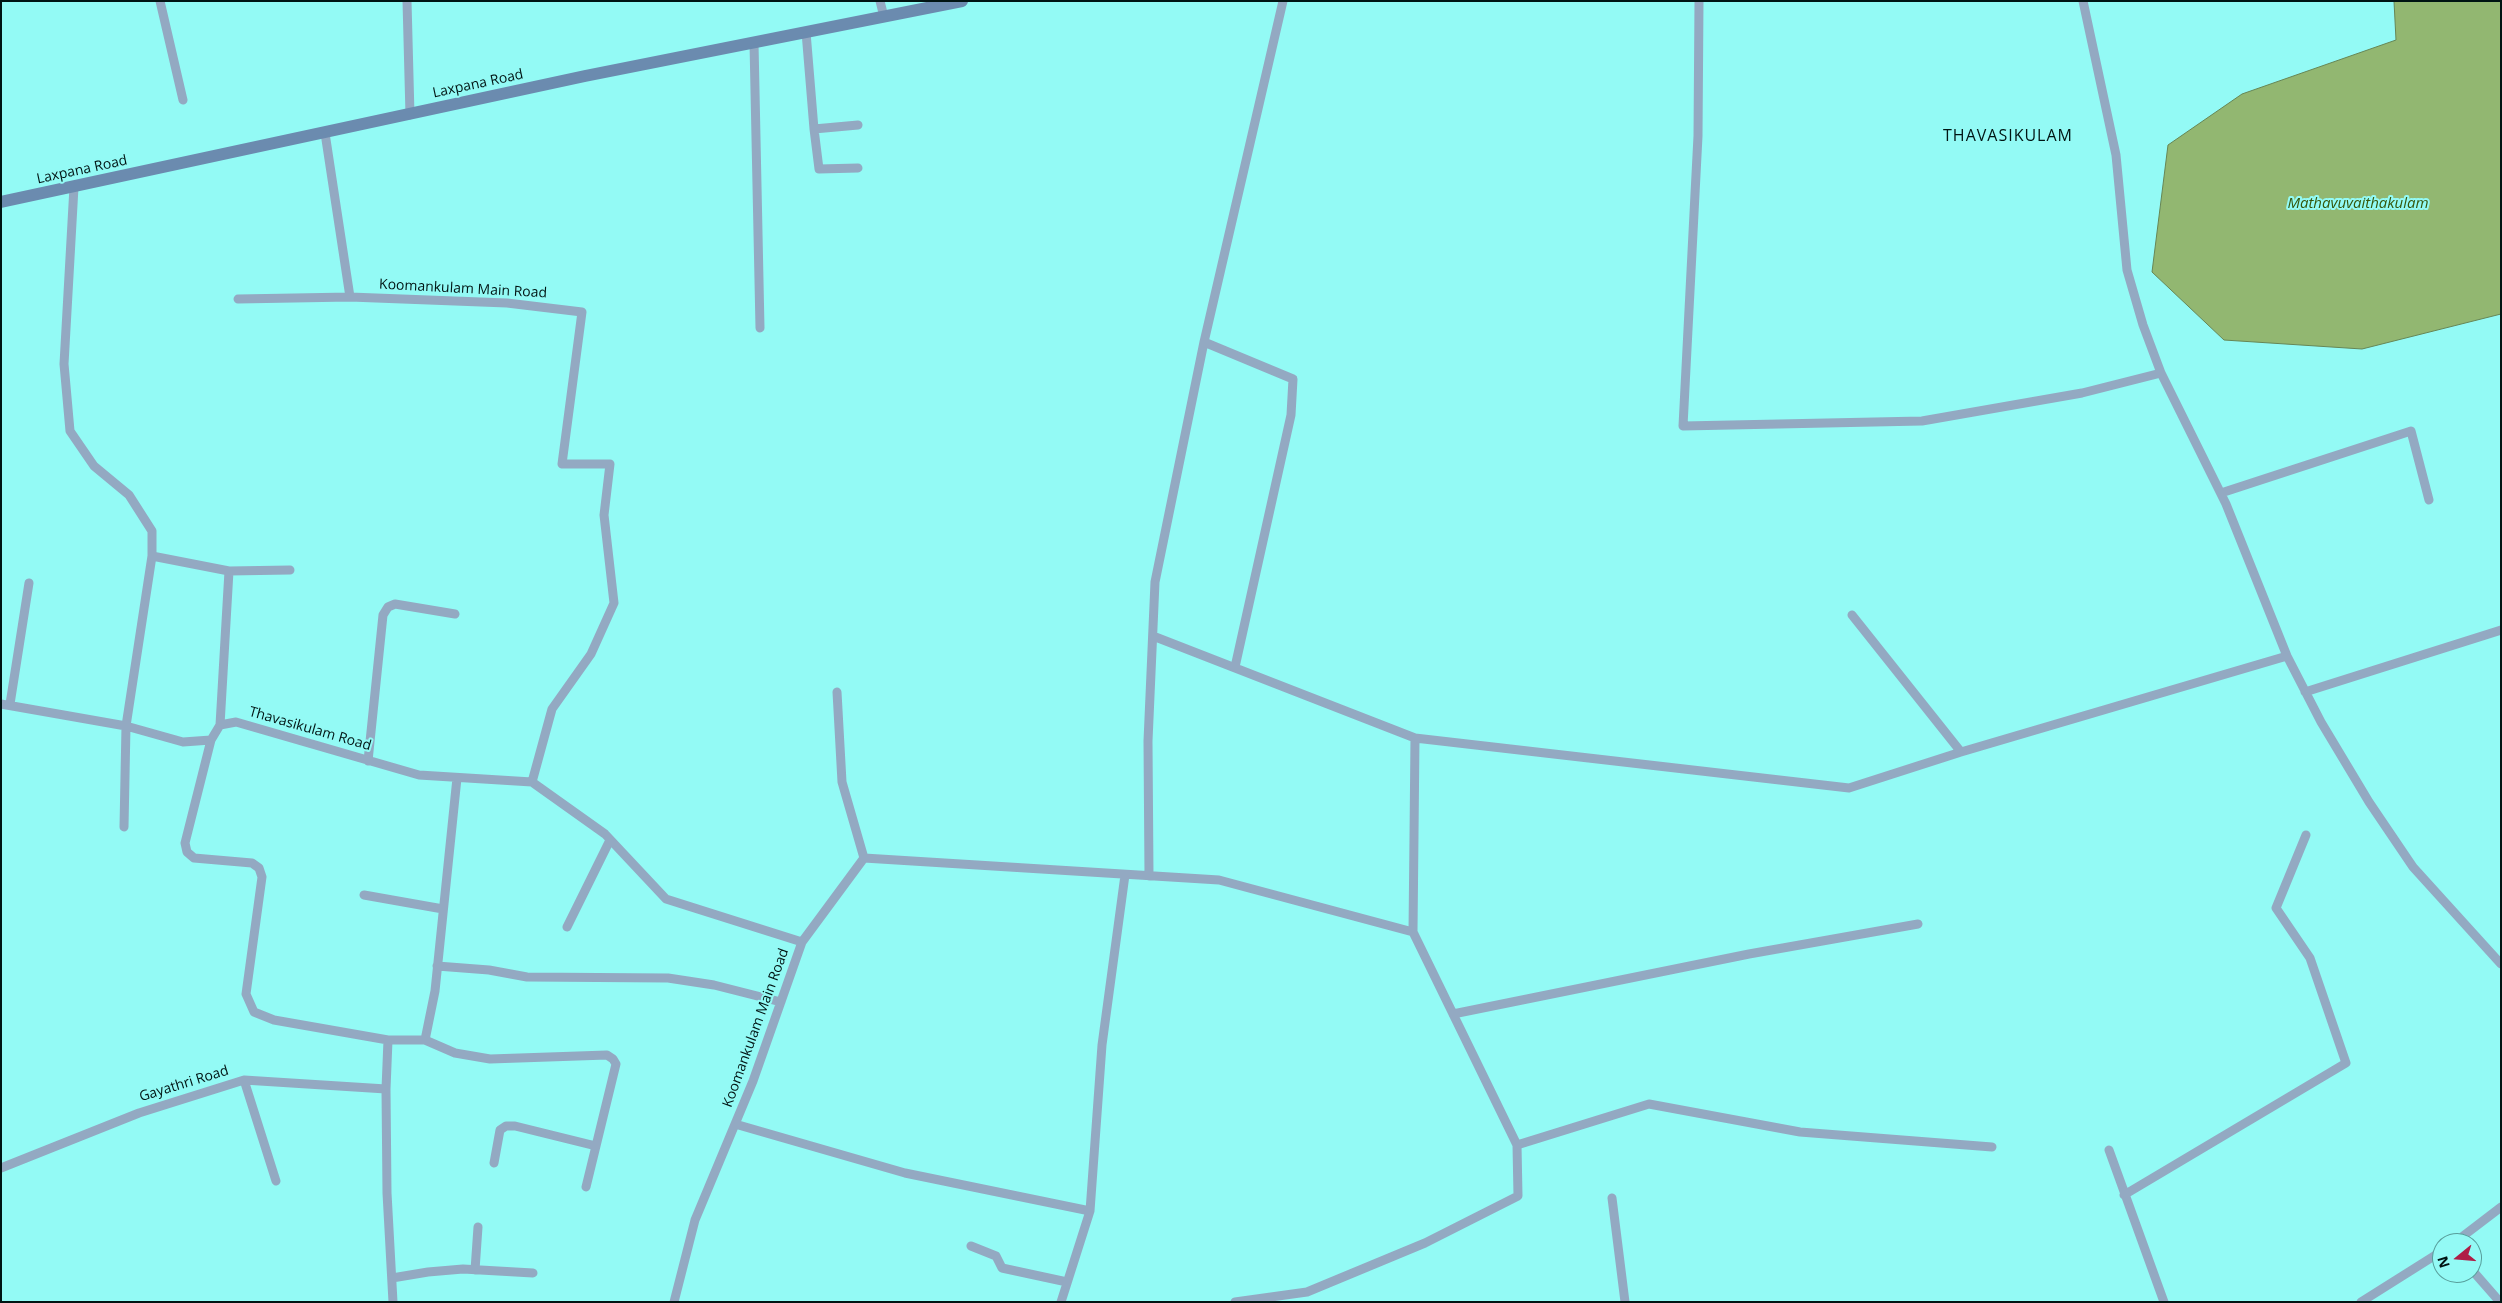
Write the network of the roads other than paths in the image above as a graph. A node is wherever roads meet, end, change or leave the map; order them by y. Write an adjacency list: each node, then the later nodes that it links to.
1 (160, 1): 11 (street)
2 (407, 1): 12 (street)
3 (880, 1): 8 (street)
4 (962, 1): 8 (street, Laxpana Road)
5 (1283, 1): 22 (street)
6 (1699, 1): 23 (street)
7 (2083, 1): 23 (street)
8 (884, 17): 9 (street, Laxpana Road)
9 (806, 32): 10 (street, Laxpana Road); 14 (street)
10 (754, 43): 12 (street, Laxpana Road); 21 (street)
11 (182, 100)
12 (410, 115): 15 (street, Laxpana Road)
13 (858, 125): 14 (street)
14 (814, 129): 16 (street)
15 (325, 133): 17 (street, Laxpana Road); 19 (street)
16 (858, 168)
17 (74, 187): 18 (street, Laxpana Road); 26 (street)
18 (1, 202)
19 (350, 297): 20 (street, Koomankulam Main Road); 46 (street, Koomankulam Main Road)
20 (238, 299)
21 (760, 328)
22 (1204, 342): 33 (street); 35 (street)
23 (2161, 373): 24 (street)
24 (2221, 494): 25 (street); 34 (street)
25 (2429, 500)
26 (152, 556): 28 (street); 40 (street)
27 (290, 570): 28 (street)
28 (229, 571): 39 (street)
29 (29, 583): 38 (street)
30 (455, 614): 44 (street)
31 (1852, 615): 43 (street)
32 (2501, 630): 37 (street)
33 (1153, 636): 35 (street); 52 (street)
34 (2287, 656): 37 (street); 43 (street)
35 (1235, 667): 41 (street)
36 (837, 692): 50 (street)
37 (2305, 692): 59 (street)
38 (6, 704): 40 (street)
39 (220, 725): 42 (street); 44 (street, Thavasikulam Road)
40 (126, 726): 42 (street); 47 (street)
41 (1415, 738): 43 (street); 57 (street)
42 (211, 740): 63 (street)
43 (1961, 752)
44 (368, 760): 45 (street, Thavasikulam Road)
45 (457, 778): 46 (street, Thavasikulam Road); 54 (street)
46 (532, 782): 49 (street, Koomankulam Main Road)
47 (124, 827)
48 (2306, 835): 76 (street)
49 (610, 840): 56 (street); 58 (street, Koomankulam Main Road)
50 (864, 858): 51 (street); 58 (street)
51 (1125, 875): 52 (street); 79 (street)
52 (1148, 876): 57 (street)
53 (364, 895): 54 (street)
54 (443, 909): 60 (street)
55 (1918, 924): 62 (street)
56 (566, 927)
57 (1413, 932): 62 (street)
58 (802, 942): 61 (street, Koomankulam Main Road)
59 (2501, 964)
60 (437, 966): 61 (street); 64 (street)
61 (781, 1002): 67 (street, Koomankulam Main Road)
62 (1453, 1014): 68 (street)
63 (388, 1040): 64 (street); 66 (street)
64 (425, 1040): 69 (street)
65 (244, 1080): 66 (street, Gayathri Road); 73 (street, Gayathri Road); 74 (street)
66 (386, 1089): 86 (street)
67 (735, 1124): 79 (street); 90 (street, Koomankulam Main Road)
68 (1516, 1144): 70 (street); 92 (street)
69 (596, 1146): 72 (street); 75 (street)
70 (1992, 1147)
71 (2109, 1150): 76 (street)
72 (494, 1164)
73 (1, 1168)
74 (276, 1181)
75 (586, 1187)
76 (2124, 1195): 94 (street)
77 (1612, 1198): 93 (street)
78 (2501, 1208): 81 (street)
79 (1090, 1211): 88 (street)
80 (478, 1228): 84 (street)
81 (2467, 1233)
82 (971, 1246): 88 (street)
83 (2432, 1257): 95 (street)
84 (475, 1270): 85 (street); 86 (street)
85 (533, 1273)
86 (392, 1278): 89 (street)
87 (2482, 1281): 96 (street)
88 (1067, 1282): 91 (street)
89 (393, 1302)
90 (674, 1302)
91 (1060, 1302)
92 (1236, 1302)
93 (1625, 1302)
94 (2164, 1302)
95 (2361, 1302)
96 (2500, 1302)

